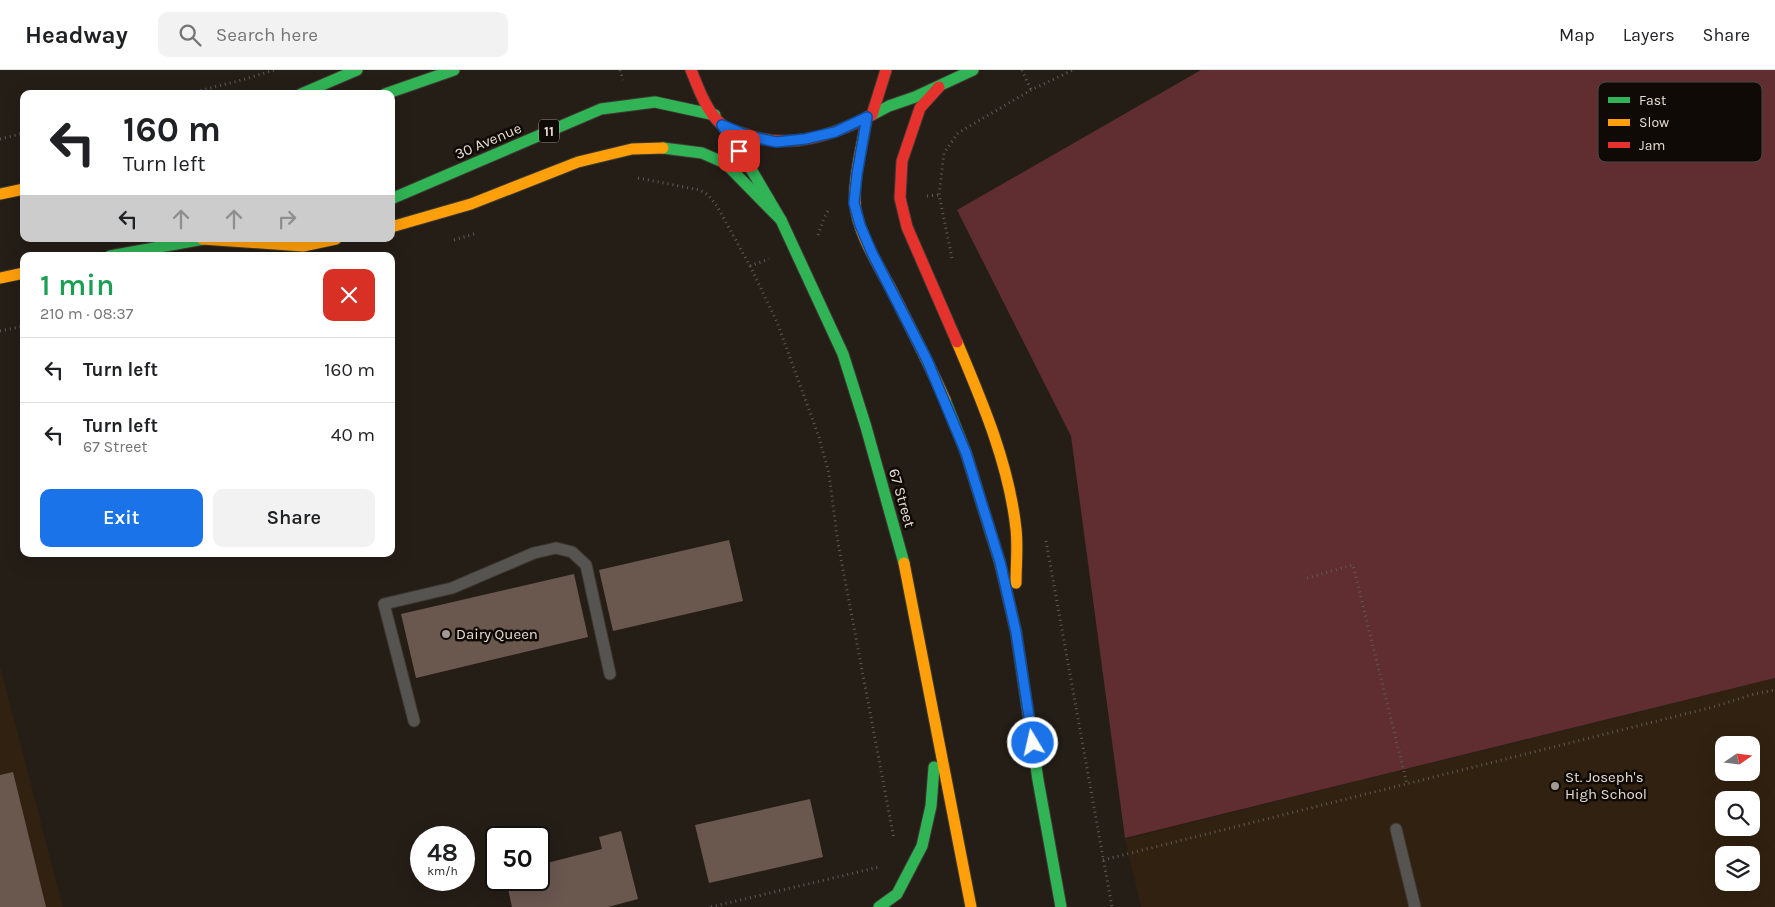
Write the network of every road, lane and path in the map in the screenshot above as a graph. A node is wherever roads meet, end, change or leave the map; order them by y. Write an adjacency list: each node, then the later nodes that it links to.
1 (274, 70): 12 (path)
2 (357, 70): 13 (main road)
3 (454, 70): 14 (main road)
4 (620, 70): 10 (path)
5 (691, 70): 16 (main road, 67 Street)
6 (886, 70): 15 (main road)
7 (973, 70): 11 (main road)
8 (1022, 70): 9 (path)
9 (1072, 70)
10 (623, 82)
11 (938, 87): 15 (main road); 38 (main road)
12 (202, 90)
13 (311, 90)
14 (395, 91)
15 (870, 116): 16 (main road, 30 Avenue); 38 (main road)
16 (718, 120): 22 (main road, 30 Avenue / 11); 24 (main road, 67 Street)
17 (20, 134): 18 (path)
18 (0, 139)
19 (634, 177): 32 (path)
20 (20, 190): 21 (main road)
21 (0, 194)
22 (395, 197)
23 (834, 207): 26 (path)
24 (781, 220): 25 (main road); 42 (main road, 67 Street)
25 (395, 226)
26 (815, 239)
27 (187, 242): 30 (main road)
28 (246, 242): 29 (main road)
29 (322, 242)
30 (132, 252)
31 (772, 258): 32 (path)
32 (750, 266): 45 (path)
33 (20, 274): 34 (main road)
34 (0, 278)
35 (20, 327): 36 (path)
36 (0, 331)
37 (1307, 578): 43 (path)
38 (1016, 632): 53 (main road)
39 (610, 674): 41 (lane)
40 (1775, 690): 43 (path)
41 (414, 721)
42 (937, 733): 51 (main road); 52 (main road, 67 Street)
43 (1407, 784): 46 (path)
44 (1396, 829): 54 (lane)
45 (895, 842)
46 (1104, 860)
47 (886, 861): 48 (path)
48 (879, 867): 49 (path); 50 (path)
49 (884, 872)
50 (712, 907)
51 (879, 907)
52 (972, 907)
53 (1061, 907)
54 (1416, 907)

